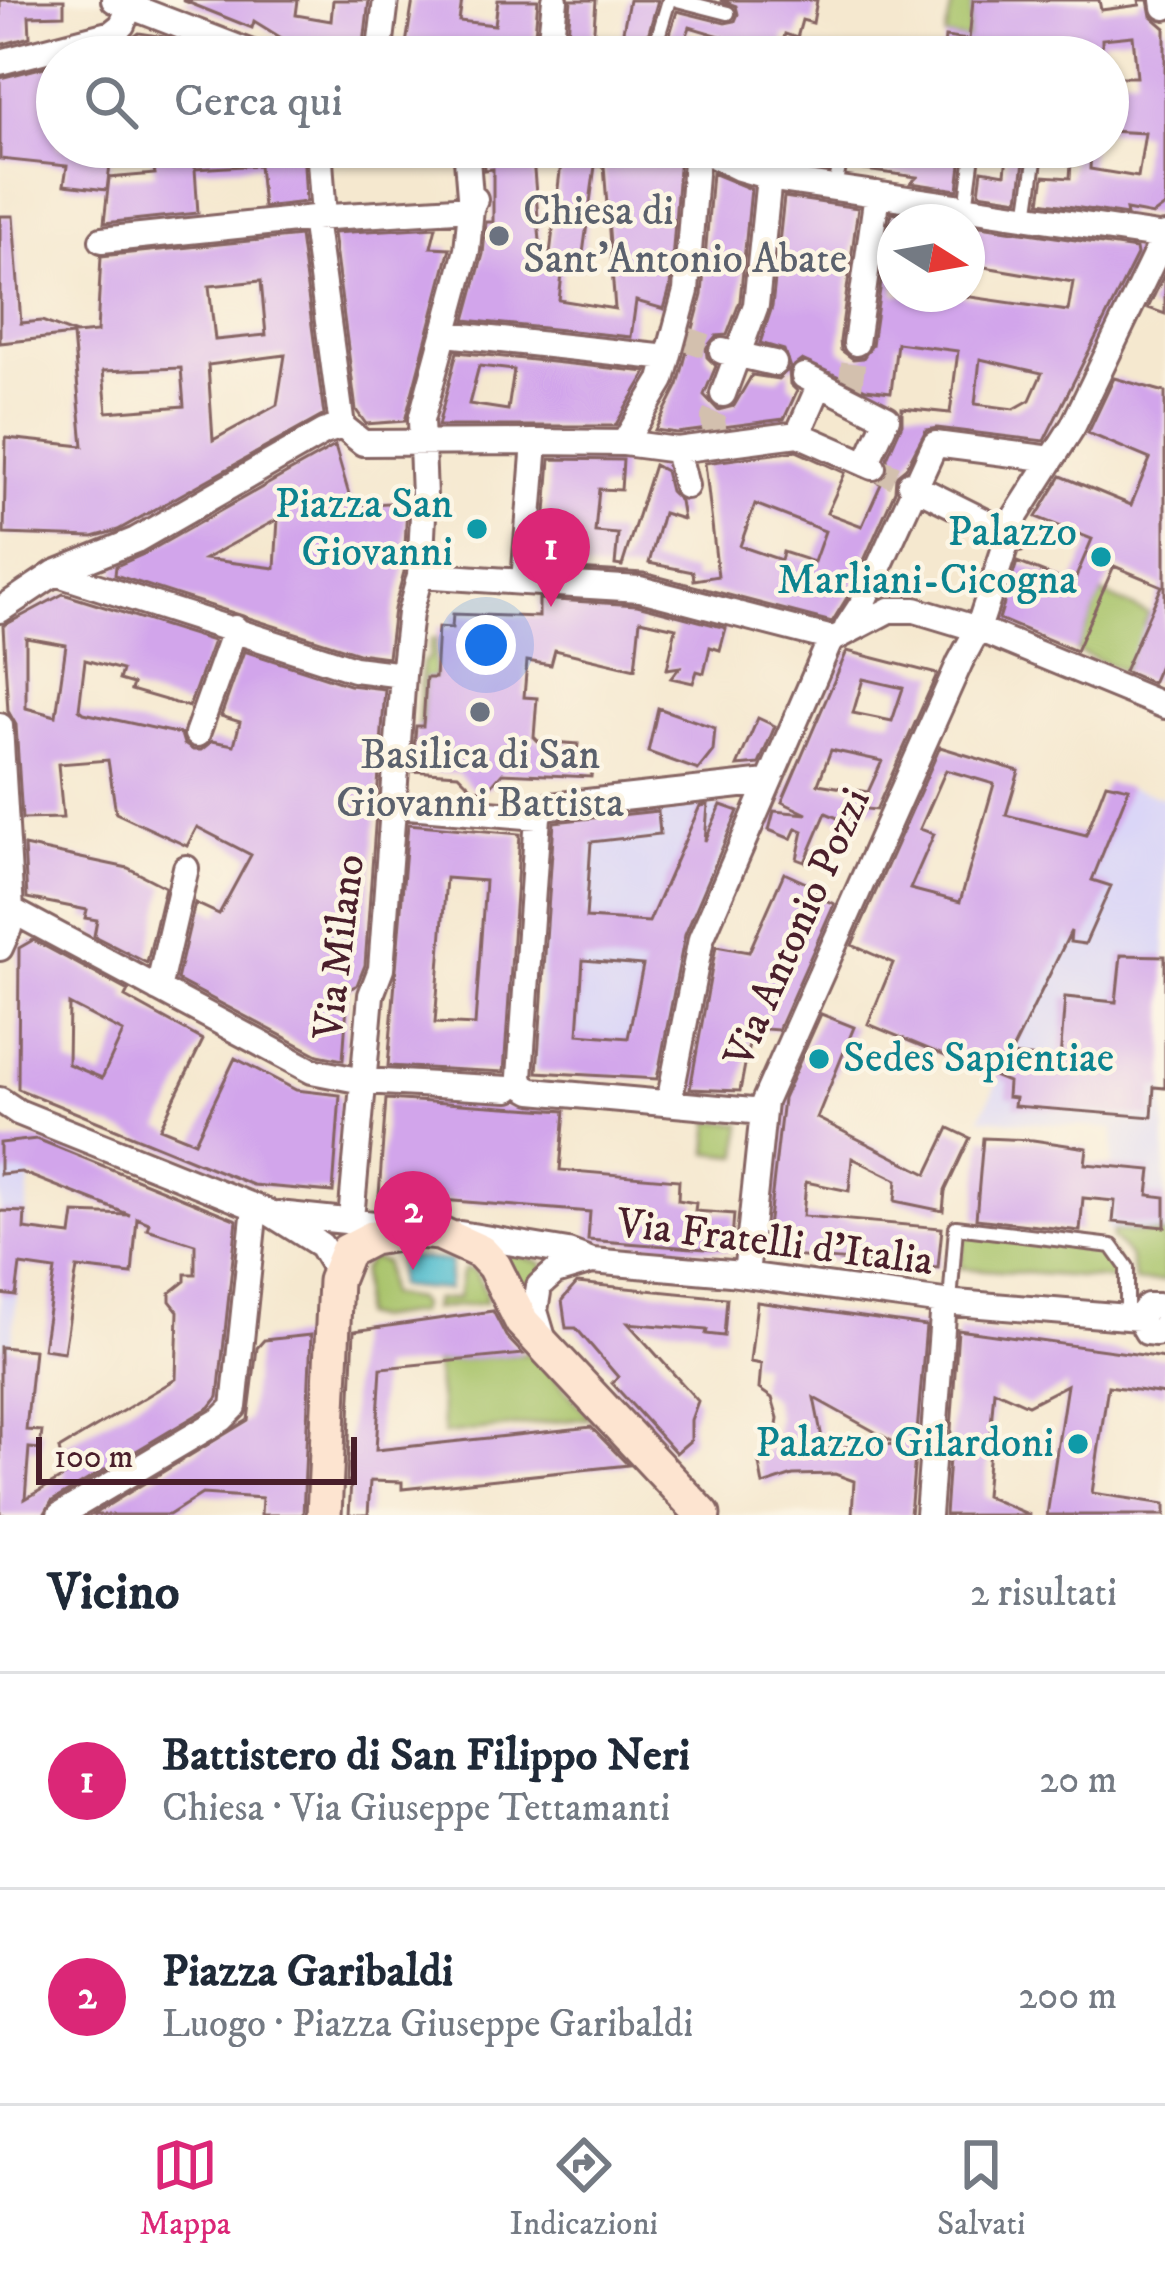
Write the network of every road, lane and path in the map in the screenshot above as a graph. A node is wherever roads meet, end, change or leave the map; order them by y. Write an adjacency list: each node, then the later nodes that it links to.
1 (386, 0): 8 (street)
2 (555, 0): 9 (street)
3 (673, 0): 5 (lane); 10 (lane)
4 (122, 3): 6 (street); 7 (street)
5 (728, 13)
6 (100, 36)
7 (208, 36)
8 (382, 36)
9 (551, 36)
10 (660, 36)
11 (36, 53): 12 (street)
12 (0, 62)
13 (319, 168): 27 (street)
14 (469, 168): 23 (street)
15 (695, 168): 33 (street)
16 (742, 168): 20 (street)
17 (839, 168): 21 (lane)
18 (971, 168): 25 (lane)
19 (1034, 168): 28 (lane)
20 (768, 180): 21 (street); 34 (street)
21 (835, 189): 22 (street)
22 (877, 194): 24 (street); 32 (street)
23 (473, 203): 27 (street); 31 (street)
24 (941, 204)
25 (967, 204)
26 (985, 211): 28 (street)
27 (319, 217): 30 (street); 37 (street)
28 (1027, 217): 29 (street)
29 (1164, 237): 43 (street, Via Antonio Pozzi)
30 (102, 240)
31 (446, 334): 33 (street); 38 (street)
32 (856, 343)
33 (675, 344): 41 (street)
34 (731, 352): 35 (street); 36 (street)
35 (774, 363)
36 (723, 394)
37 (342, 427): 38 (street); 47 (street)
38 (421, 430): 40 (street); 48 (street)
39 (798, 434): 39 (street); 42 (street)
40 (540, 441): 41 (street); 49 (street)
41 (624, 443): 42 (street)
42 (676, 450): 44 (street)
43 (1052, 459): 45 (street); 46 (street, Via Antonio Pozzi)
44 (686, 486)
45 (912, 486): 46 (street); 50 (street)
46 (1014, 537): 52 (street, Via Antonio Pozzi)
47 (55, 573): 51 (street); 53 (street)
48 (420, 575): 49 (street); 55 (street, Via Milano)
49 (532, 582): 54 (street)
50 (869, 588): 52 (street); 54 (street)
51 (0, 610)
52 (980, 623): 54 (street); 56 (street); 70 (street, Via Antonio Pozzi)
53 (235, 628): 55 (street); 58 (street)
54 (840, 633): 59 (street)
55 (403, 675): 60 (street, Via Milano)
56 (1165, 706)
57 (0, 726): 63 (street)
58 (197, 734)
59 (767, 782): 61 (street); 68 (street)
60 (396, 805): 61 (street); 66 (street, Via Milano)
61 (540, 812): 67 (street)
62 (186, 868): 65 (street)
63 (11, 910): 64 (street); 65 (street)
64 (0, 948)
65 (158, 989): 66 (street)
66 (363, 1081): 67 (street); 72 (street, Via Milano)
67 (515, 1083): 68 (street)
68 (669, 1103): 70 (street)
69 (6, 1108): 71 (street)
70 (763, 1112): 75 (street, Via Antonio Pozzi)
71 (262, 1210): 72 (street, Via Fratelli d'Italia); 76 (street); 82 (street)
72 (351, 1219): 73 (street, Via Fratelli d'Italia)
73 (429, 1232): 74 (street, Via Fratelli d'Italia); 76 (street); 81 (street)
74 (592, 1261): 75 (street, Via Fratelli d'Italia); 81 (street)
75 (746, 1275): 77 (street, Via Fratelli d'Italia)
76 (335, 1281): 83 (street)
77 (947, 1302): 79 (street, Via Fratelli d'Italia); 79 (lane, Via Fratelli d'Italia); 85 (street)
78 (1165, 1312): 79 (street, Via Fratelli d'Italia)
79 (1133, 1317): 80 (street, Via Fratelli d'Italia)
80 (1165, 1326)
81 (550, 1351): 84 (street)
82 (60, 1515)
83 (324, 1515)
84 (703, 1515)
85 (928, 1515)

